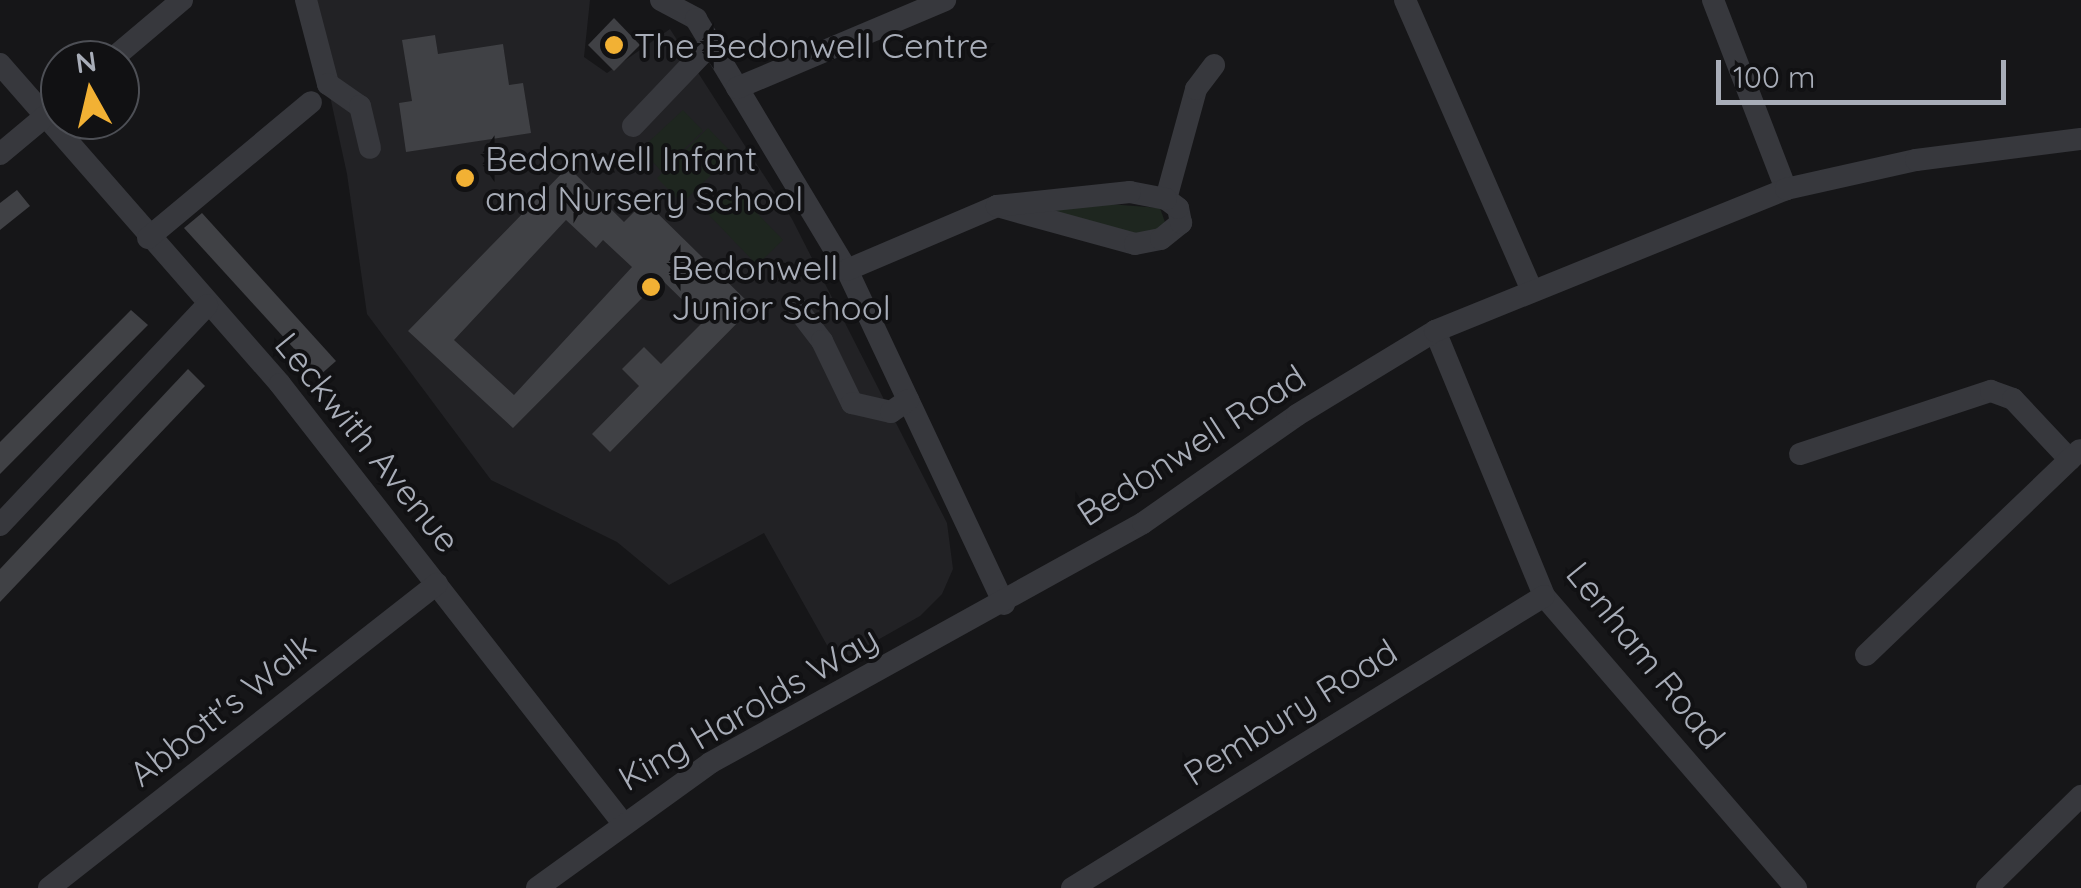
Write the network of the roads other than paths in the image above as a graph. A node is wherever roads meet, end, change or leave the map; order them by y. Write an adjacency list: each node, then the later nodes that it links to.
1 (182, 0): 7 (street)
2 (306, 0): 18 (street)
3 (661, 0): 8 (street)
4 (946, 0): 11 (street)
5 (1406, 0): 25 (street)
6 (1713, 0): 20 (street)
7 (135, 40)
8 (711, 44): 11 (street); 15 (street)
9 (0, 64): 12 (street, Leckwith Avenue)
10 (1214, 65): 21 (street)
11 (737, 88): 24 (street)
12 (40, 99)
13 (311, 102): 23 (street)
14 (40, 120): 19 (street)
15 (632, 126)
16 (2081, 138): 20 (street, Bedonwell Road)
17 (74, 140): 23 (street, Leckwith Avenue)
18 (370, 148)
19 (0, 154)
20 (1786, 189): 25 (street, Bedonwell Road)
21 (1166, 199): 22 (street); 22 (street)
22 (996, 206): 24 (street)
23 (148, 238): 26 (street, Leckwith Avenue)
24 (847, 270): 29 (street)
25 (1531, 289): 28 (street, Bedonwell Road)
26 (207, 306): 32 (street); 33 (street, Leckwith Avenue)
27 (796, 308): 29 (street)
28 (1436, 331): 34 (street, Lenham Road); 35 (street, Bedonwell Road)
29 (908, 400): 35 (street)
30 (1800, 454): 31 (street)
31 (2076, 455): 36 (street)
32 (0, 525)
33 (437, 584): 38 (street, Leckwith Avenue); 40 (street, Abbott's Walk)
34 (1544, 596): 39 (street, Pembury Road); 42 (street, Lenham Road)
35 (1004, 604): 38 (street, King Harolds Way)
36 (1866, 655)
37 (2081, 796): 43 (street)
38 (622, 822): 41 (street, King Harolds Way)
39 (1083, 885)
40 (50, 888)
41 (537, 888)
42 (1796, 888)
43 (1987, 888)

